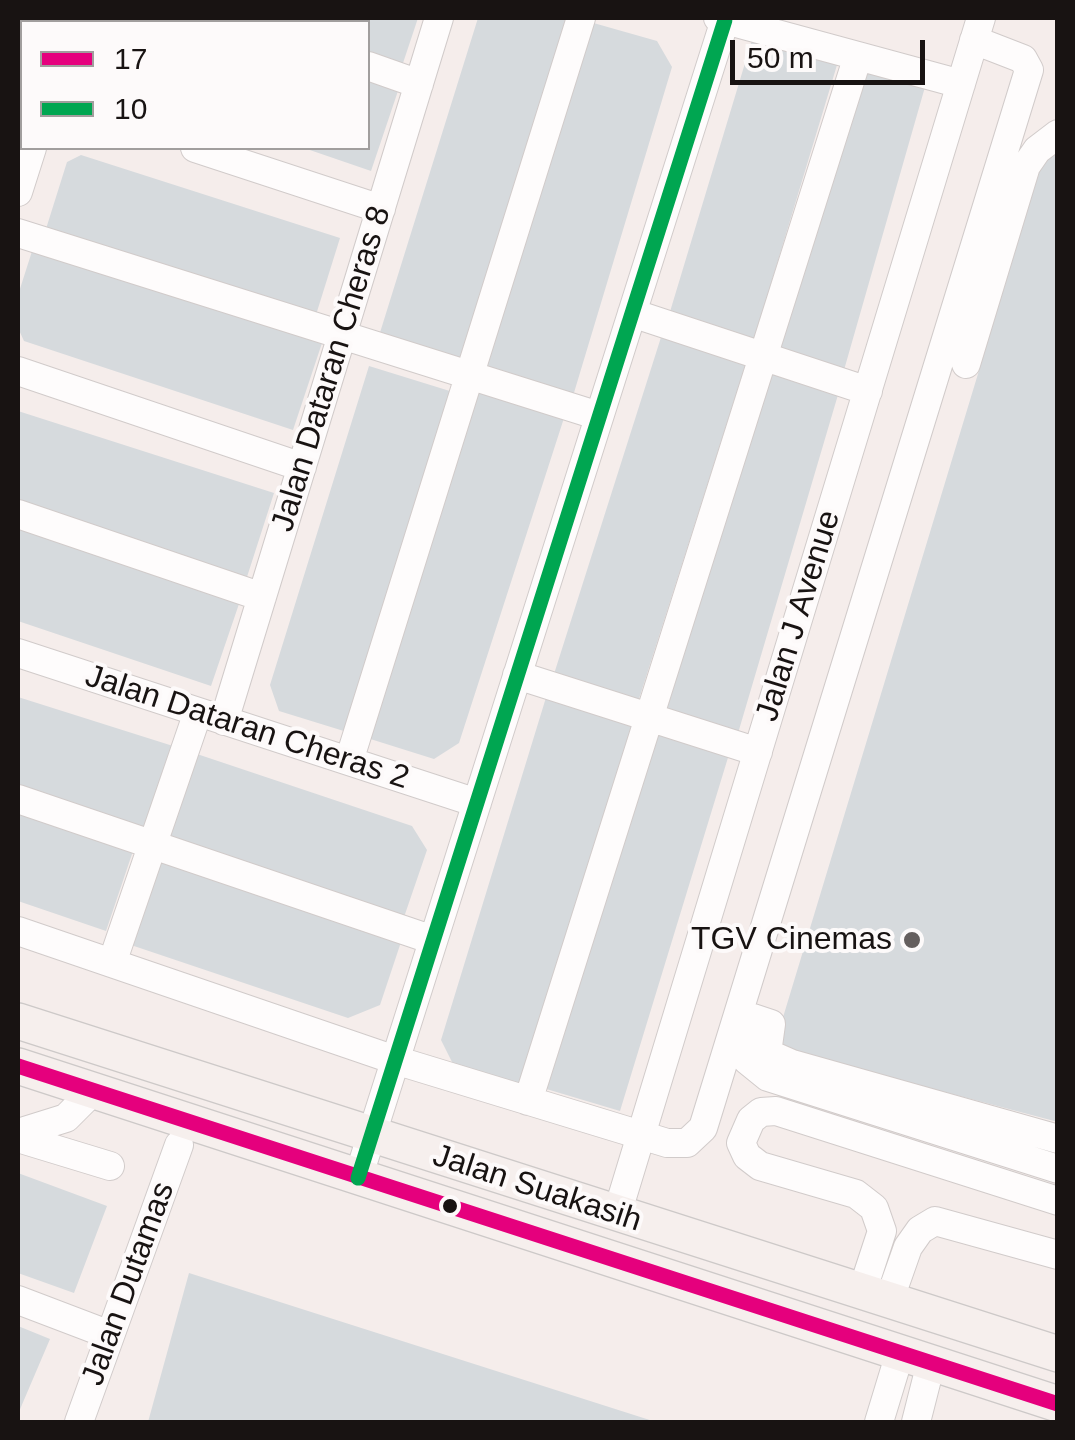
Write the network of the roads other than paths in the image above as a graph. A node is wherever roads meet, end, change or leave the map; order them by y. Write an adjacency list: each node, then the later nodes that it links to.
1 (440, 18): 7 (street, Jalan Dataran Cheras 8)
2 (581, 18): 20 (street)
3 (722, 19): 5 (street); 15 (street)
4 (978, 29): 8 (street, Jalan J Avenue); 46 (street)
5 (858, 56): 8 (street); 17 (street)
6 (370, 67): 7 (street)
7 (419, 84): 13 (street, Jalan Dataran Cheras 8)
8 (962, 84): 21 (street, Jalan J Avenue)
9 (1058, 134): 18 (street)
10 (31, 150): 12 (street)
11 (200, 150): 13 (street)
12 (18, 192)
13 (381, 209): 16 (street, Jalan Dataran Cheras 8)
14 (18, 233): 16 (street)
15 (632, 313): 17 (street); 22 (street)
16 (342, 336): 20 (street); 23 (street, Jalan Dataran Cheras 8)
17 (763, 356): 21 (street); 29 (street)
18 (966, 364)
19 (18, 371): 23 (street)
20 (470, 376): 22 (street); 31 (street)
21 (868, 391): 30 (street, Jalan J Avenue)
22 (599, 416): 27 (street)
23 (302, 467): 25 (street, Jalan Dataran Cheras 8)
24 (18, 514): 25 (street)
25 (262, 597): 28 (street, Jalan Dataran Cheras 8)
26 (18, 652): 28 (street, Jalan Dataran Cheras 2)
27 (517, 675): 29 (street); 33 (street)
28 (211, 716): 31 (street, Jalan Dataran Cheras 2); 34 (street, Jalan Dataran Cheras 8)
29 (649, 717): 30 (street); 42 (street)
30 (758, 752): 46 (street, Jalan J Avenue)
31 (349, 761): 33 (street, Jalan Dataran Cheras 2)
32 (18, 799): 34 (street)
33 (476, 803): 36 (street)
34 (153, 845): 36 (street); 37 (street, Jalan Dataran Cheras 8)
35 (18, 931): 37 (street)
36 (433, 940): 39 (street)
37 (112, 963): 39 (street)
38 (18, 1021): 45 (main road, Jalan Suakasih)
39 (395, 1060): 42 (street); 45 (street)
40 (18, 1066): 41 (main road, Jalan Suakasih)
41 (92, 1092): 43 (main road, Jalan Suakasih); 44 (street)
42 (528, 1101): 46 (street)
43 (183, 1130): 50 (main road, Jalan Suakasih); 56 (street, Jalan Dutamas)
44 (18, 1136): 48 (street)
45 (371, 1136): 50 (street); 52 (main road, Jalan Suakasih)
46 (641, 1136): 52 (street, Jalan J Avenue)
47 (1058, 1138): 49 (street)
48 (110, 1166)
49 (1058, 1169)
50 (358, 1178): 58 (main road, Jalan Suakasih)
51 (1058, 1201): 54 (street)
52 (617, 1214): 54 (main road, Jalan Suakasih)
53 (1058, 1255): 54 (street)
54 (876, 1296): 57 (main road, Jalan Suakasih)
55 (18, 1300): 56 (street)
56 (110, 1335): 60 (street, Jalan Dutamas)
57 (1058, 1354)
58 (915, 1358): 59 (main road, Jalan Suakasih); 61 (street); 62 (street)
59 (1058, 1404)
60 (78, 1422)
61 (879, 1422)
62 (916, 1422)

